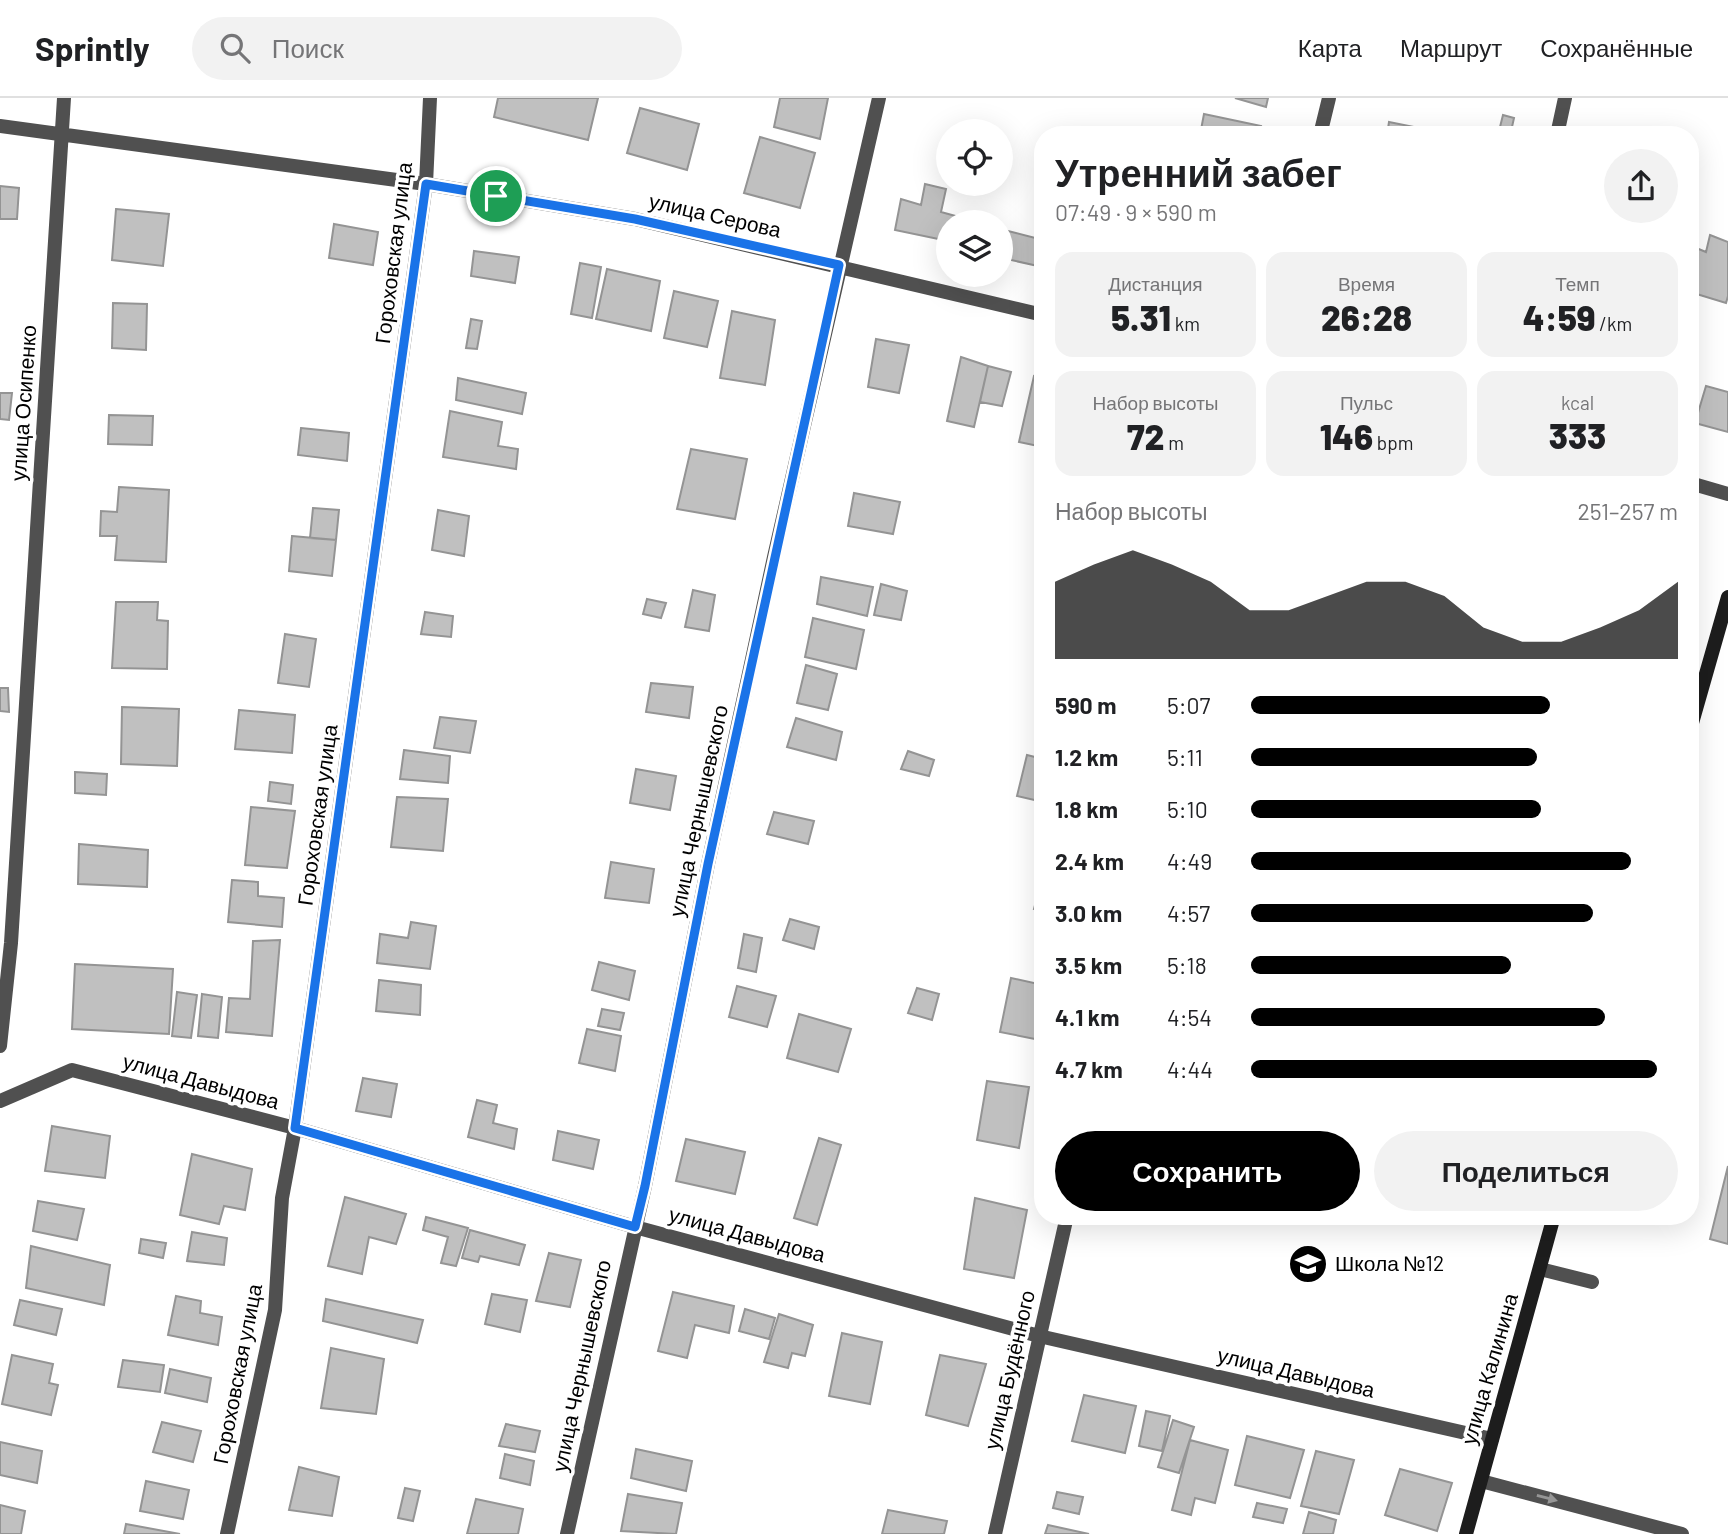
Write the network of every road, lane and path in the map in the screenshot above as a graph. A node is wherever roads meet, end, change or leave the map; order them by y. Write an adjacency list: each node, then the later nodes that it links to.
1 (64, 98): 9 (street, улица Осипенко)
2 (430, 98): 10 (street, Гороховская улица)
3 (879, 98): 11 (street, улица Чернышевского)
4 (1329, 98): 7 (street)
5 (1565, 98): 8 (street)
6 (0, 126): 9 (street, улица Серова)
7 (1322, 126)
8 (1559, 126)
9 (62, 133): 10 (street, улица Серова); 17 (street, улица Осипенко)
10 (426, 184): 11 (street, улица Серова); 19 (street, Гороховская улица)
11 (839, 265): 12 (street, улица Серова); 22 (street, улица Чернышевского)
12 (1034, 313)
13 (1699, 486): 14 (street)
14 (1728, 494)
15 (1728, 597): 16 (street)
16 (1699, 698)
17 (0, 1046)
18 (0, 1101): 19 (street, улица Давыдова)
19 (295, 1128): 22 (street, улица Давыдова); 28 (street, Гороховская улица)
20 (1065, 1225): 25 (street, улица Будённого)
21 (1552, 1225): 23 (street, улица Калинина)
22 (635, 1227): 25 (street, улица Давыдова); 29 (street, улица Чернышевского)
23 (1540, 1269): 24 (street); 26 (street, улица Калинина)
24 (1592, 1282)
25 (1039, 1336): 26 (street, улица Давыдова); 30 (street, улица Будённого)
26 (1492, 1439): 27 (street, улица Калинина)
27 (1481, 1481): 31 (street, улица Калинина); 32 (street, one-way to 32)
28 (228, 1534)
29 (567, 1534)
30 (995, 1534)
31 (1466, 1534)
32 (1682, 1534)

